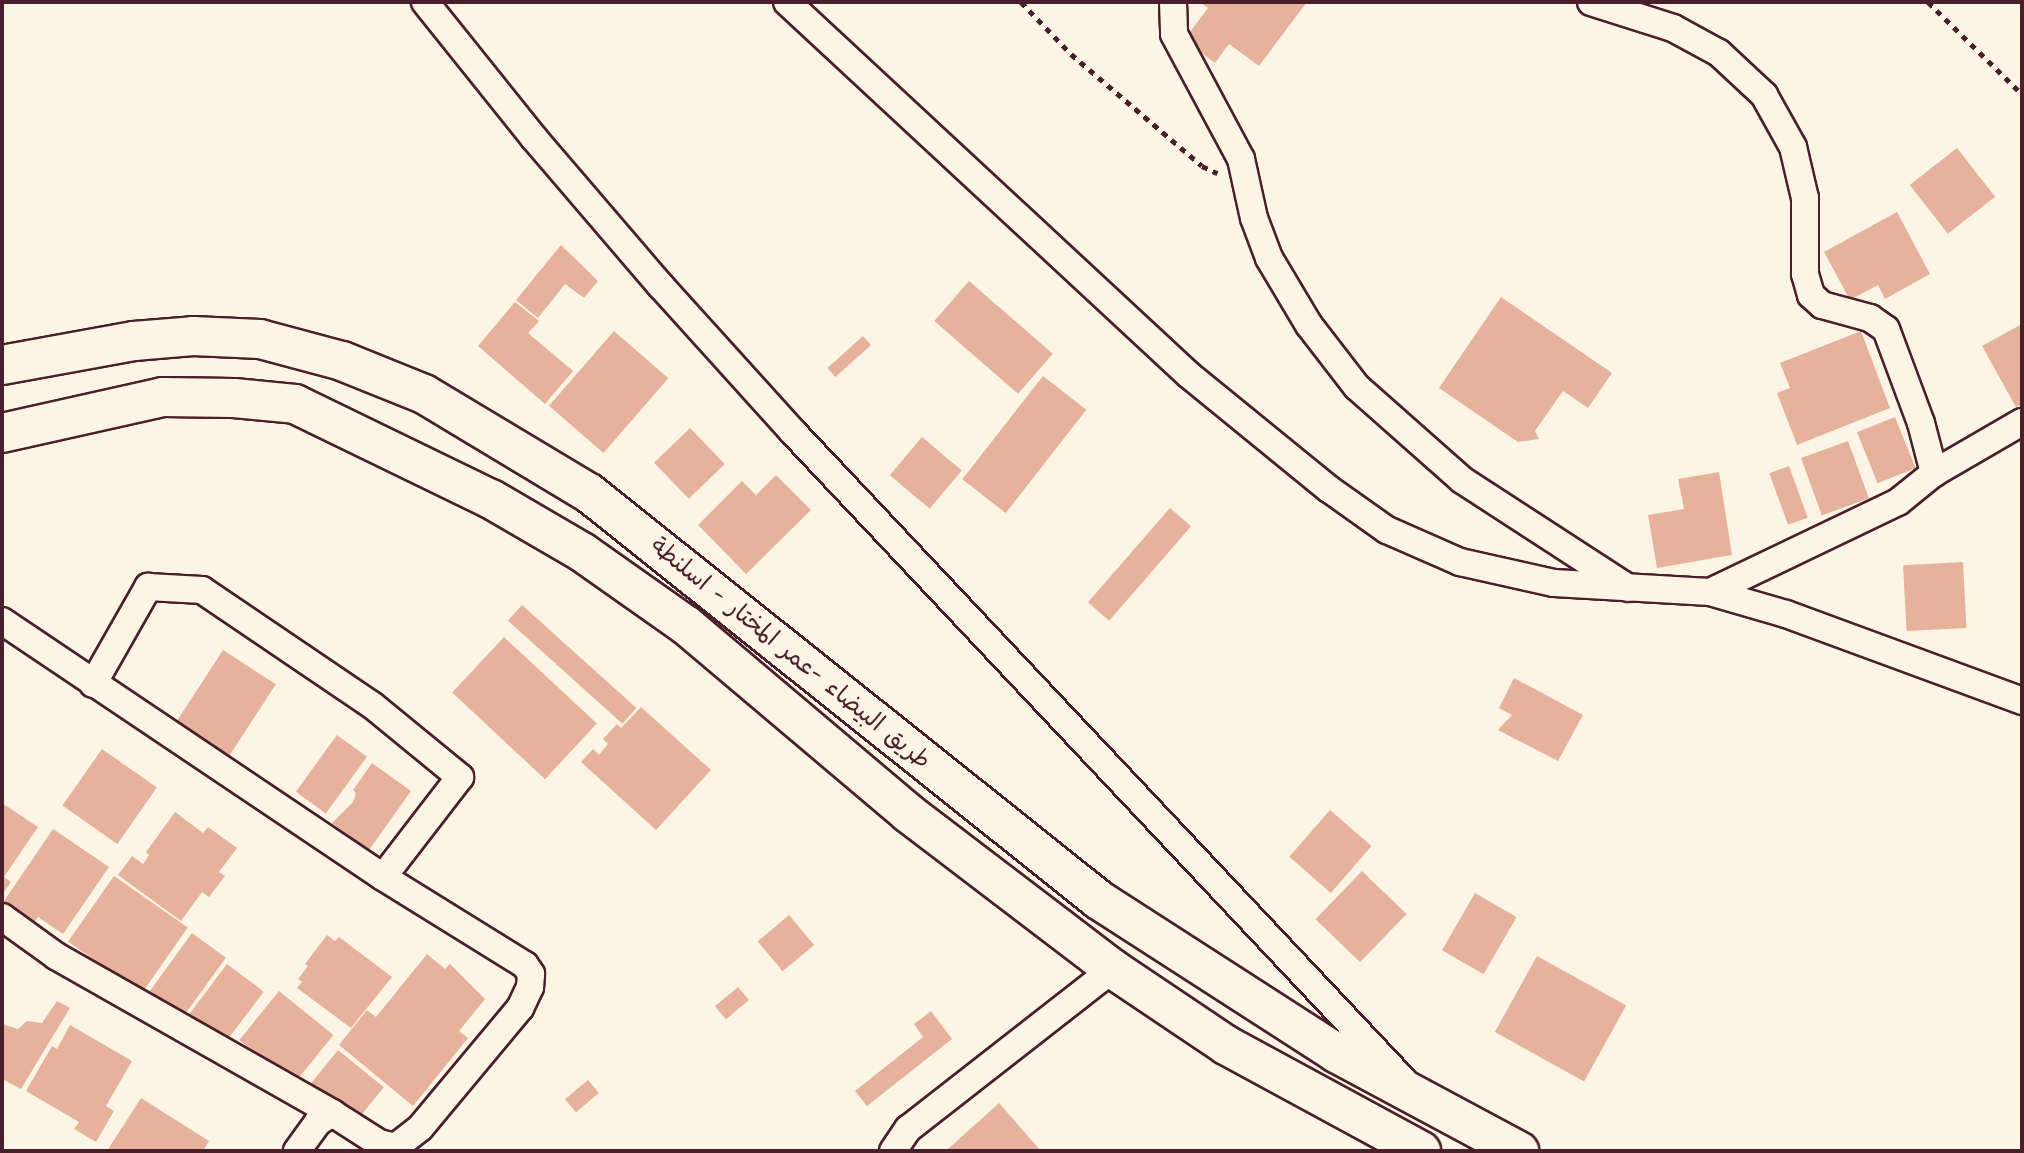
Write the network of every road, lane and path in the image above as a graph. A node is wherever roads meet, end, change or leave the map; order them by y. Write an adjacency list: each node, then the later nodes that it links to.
1 (425, 2): 21 (street)
2 (787, 2): 13 (street)
3 (1021, 2): 8 (path)
4 (1173, 2): 8 (street)
5 (1591, 2): 12 (street)
6 (1928, 2): 7 (path)
7 (2022, 94)
8 (1250, 189): 13 (street)
9 (2, 365): 21 (main road, طريق البيضاء -عمر المختار - اسلنطة)
10 (2022, 422): 12 (street)
11 (2, 433): 20 (main road, طريق البيضاء -عمر المختار - اسلنطة)
12 (1934, 473): 14 (street)
13 (1631, 590): 14 (street)
14 (1710, 592): 17 (street)
15 (2, 621): 16 (street)
16 (93, 684): 18 (street); 18 (street)
17 (2022, 701)
18 (383, 877): 22 (street)
19 (2, 917): 22 (street)
20 (1113, 969): 24 (street); 25 (main road, طريق البيضاء -عمر المختار - اسلنطة)
21 (1422, 1100): 26 (main road, طريق البيضاء -عمر المختار - اسلنطة)
22 (332, 1113): 23 (street)
23 (297, 1151)
24 (893, 1151)
25 (1421, 1151)
26 (1519, 1151)

